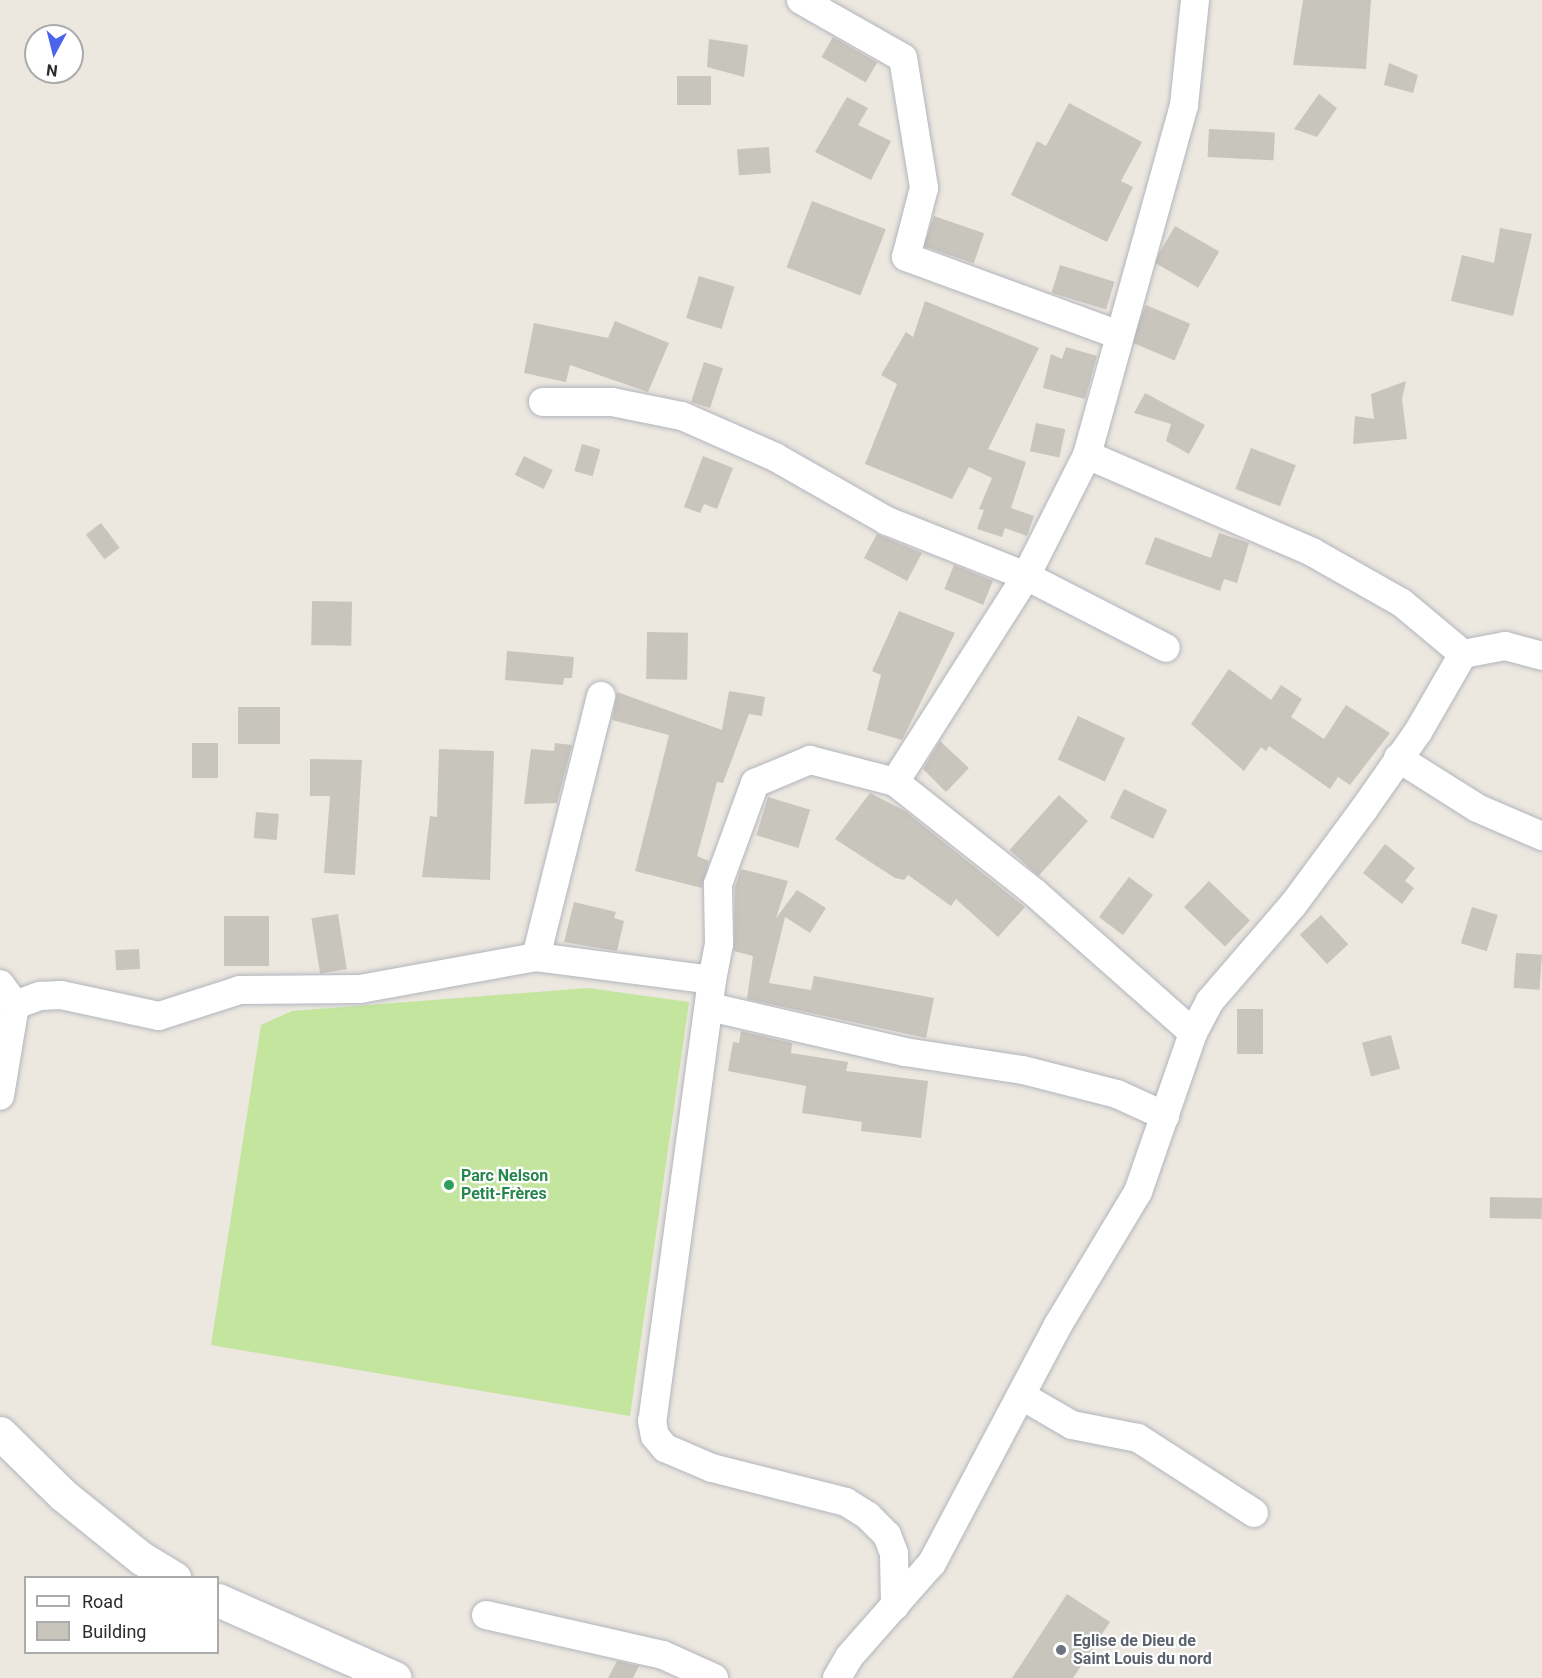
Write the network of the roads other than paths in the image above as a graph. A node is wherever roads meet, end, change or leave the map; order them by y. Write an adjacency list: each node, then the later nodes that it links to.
1 (801, 0): 3 (street)
2 (1195, 0): 3 (street)
3 (1119, 335): 5 (street)
4 (543, 402): 6 (street)
5 (1087, 455): 6 (street); 8 (street)
6 (1026, 576): 7 (street); 12 (street)
7 (1166, 648)
8 (1463, 654): 9 (street); 11 (street)
9 (1542, 656)
10 (601, 696): 14 (street)
11 (1398, 758): 13 (street); 17 (street)
12 (895, 782): 16 (street); 17 (street)
13 (1542, 836)
14 (536, 957): 15 (street); 16 (street)
15 (7, 994): 18 (street)
16 (711, 994): 19 (street); 25 (street)
17 (1194, 1033): 19 (street)
18 (0, 1096)
19 (1165, 1116): 20 (street)
20 (1022, 1396): 22 (street); 25 (street)
21 (0, 1433): 23 (main road)
22 (1254, 1513)
23 (171, 1576)
24 (219, 1600): 27 (main road)
25 (895, 1606): 29 (street)
26 (486, 1615): 28 (street)
27 (395, 1678)
28 (714, 1678)
29 (837, 1678)

